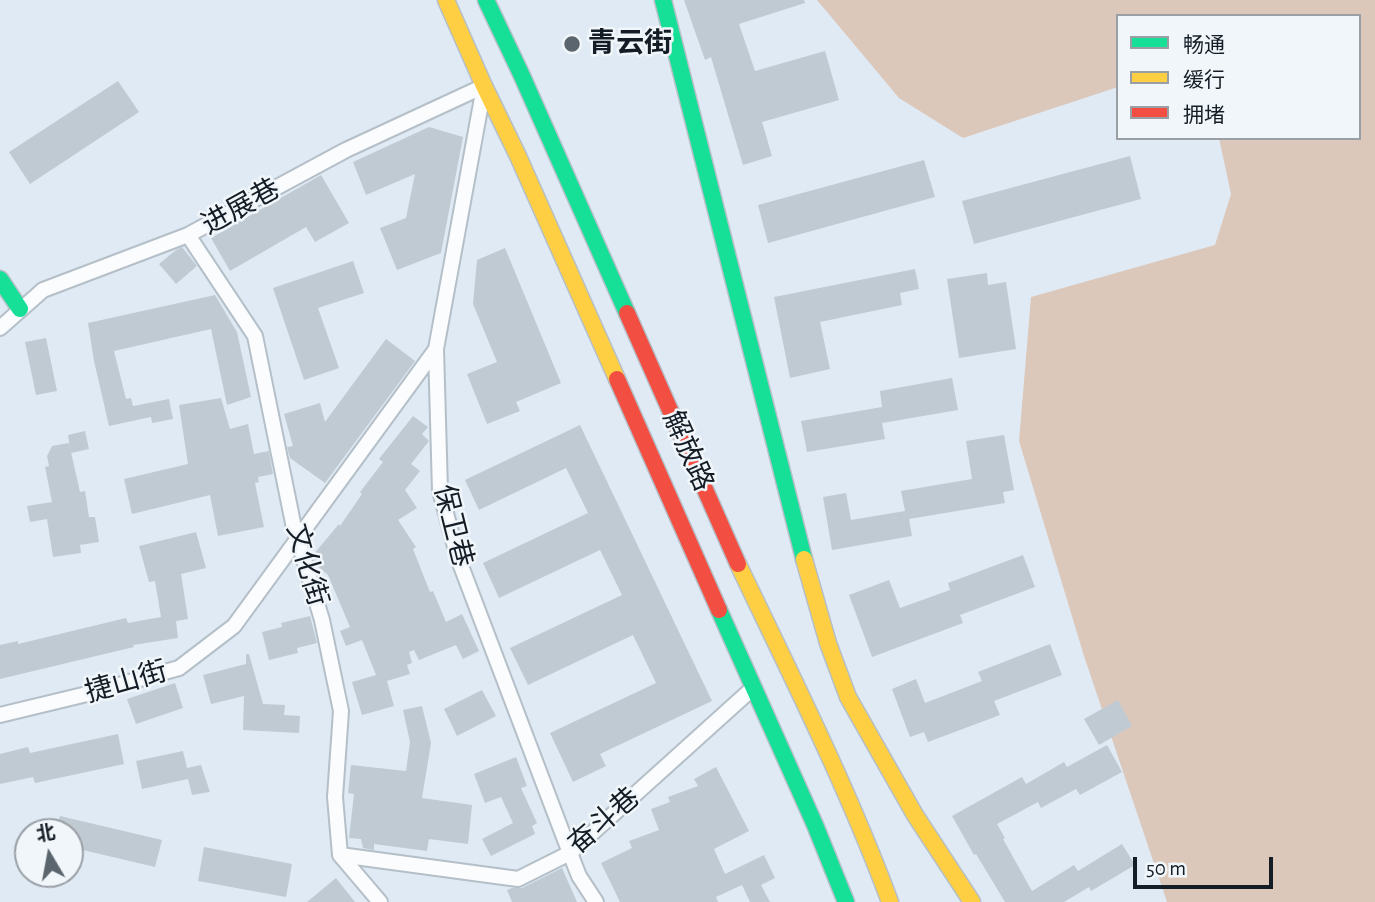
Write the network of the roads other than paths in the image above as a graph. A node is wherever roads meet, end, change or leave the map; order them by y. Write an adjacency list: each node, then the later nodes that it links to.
1 (446, 0): 4 (main road, 解放路)
2 (486, 0): 18 (main road, 解放路)
3 (663, 0): 19 (main road)
4 (484, 86): 5 (street, 进展巷); 9 (street, 保卫巷); 11 (main road, 解放路)
5 (188, 236): 7 (street, 进展巷); 10 (street, 文化街)
6 (0, 279): 7 (main road)
7 (20, 309): 8 (street, 进展巷)
8 (0, 328)
9 (436, 349): 10 (street, 捷山街); 13 (street, 保卫巷)
10 (298, 538): 12 (street, 捷山街); 14 (street, 文化街)
11 (753, 688): 13 (street, 奋斗巷); 17 (main road, 解放路)
12 (0, 715)
13 (570, 853): 14 (street, 奋斗巷); 16 (street, 保卫巷)
14 (340, 855): 15 (street)
15 (380, 902)
16 (596, 902)
17 (846, 902)
18 (890, 902)
19 (972, 902)

